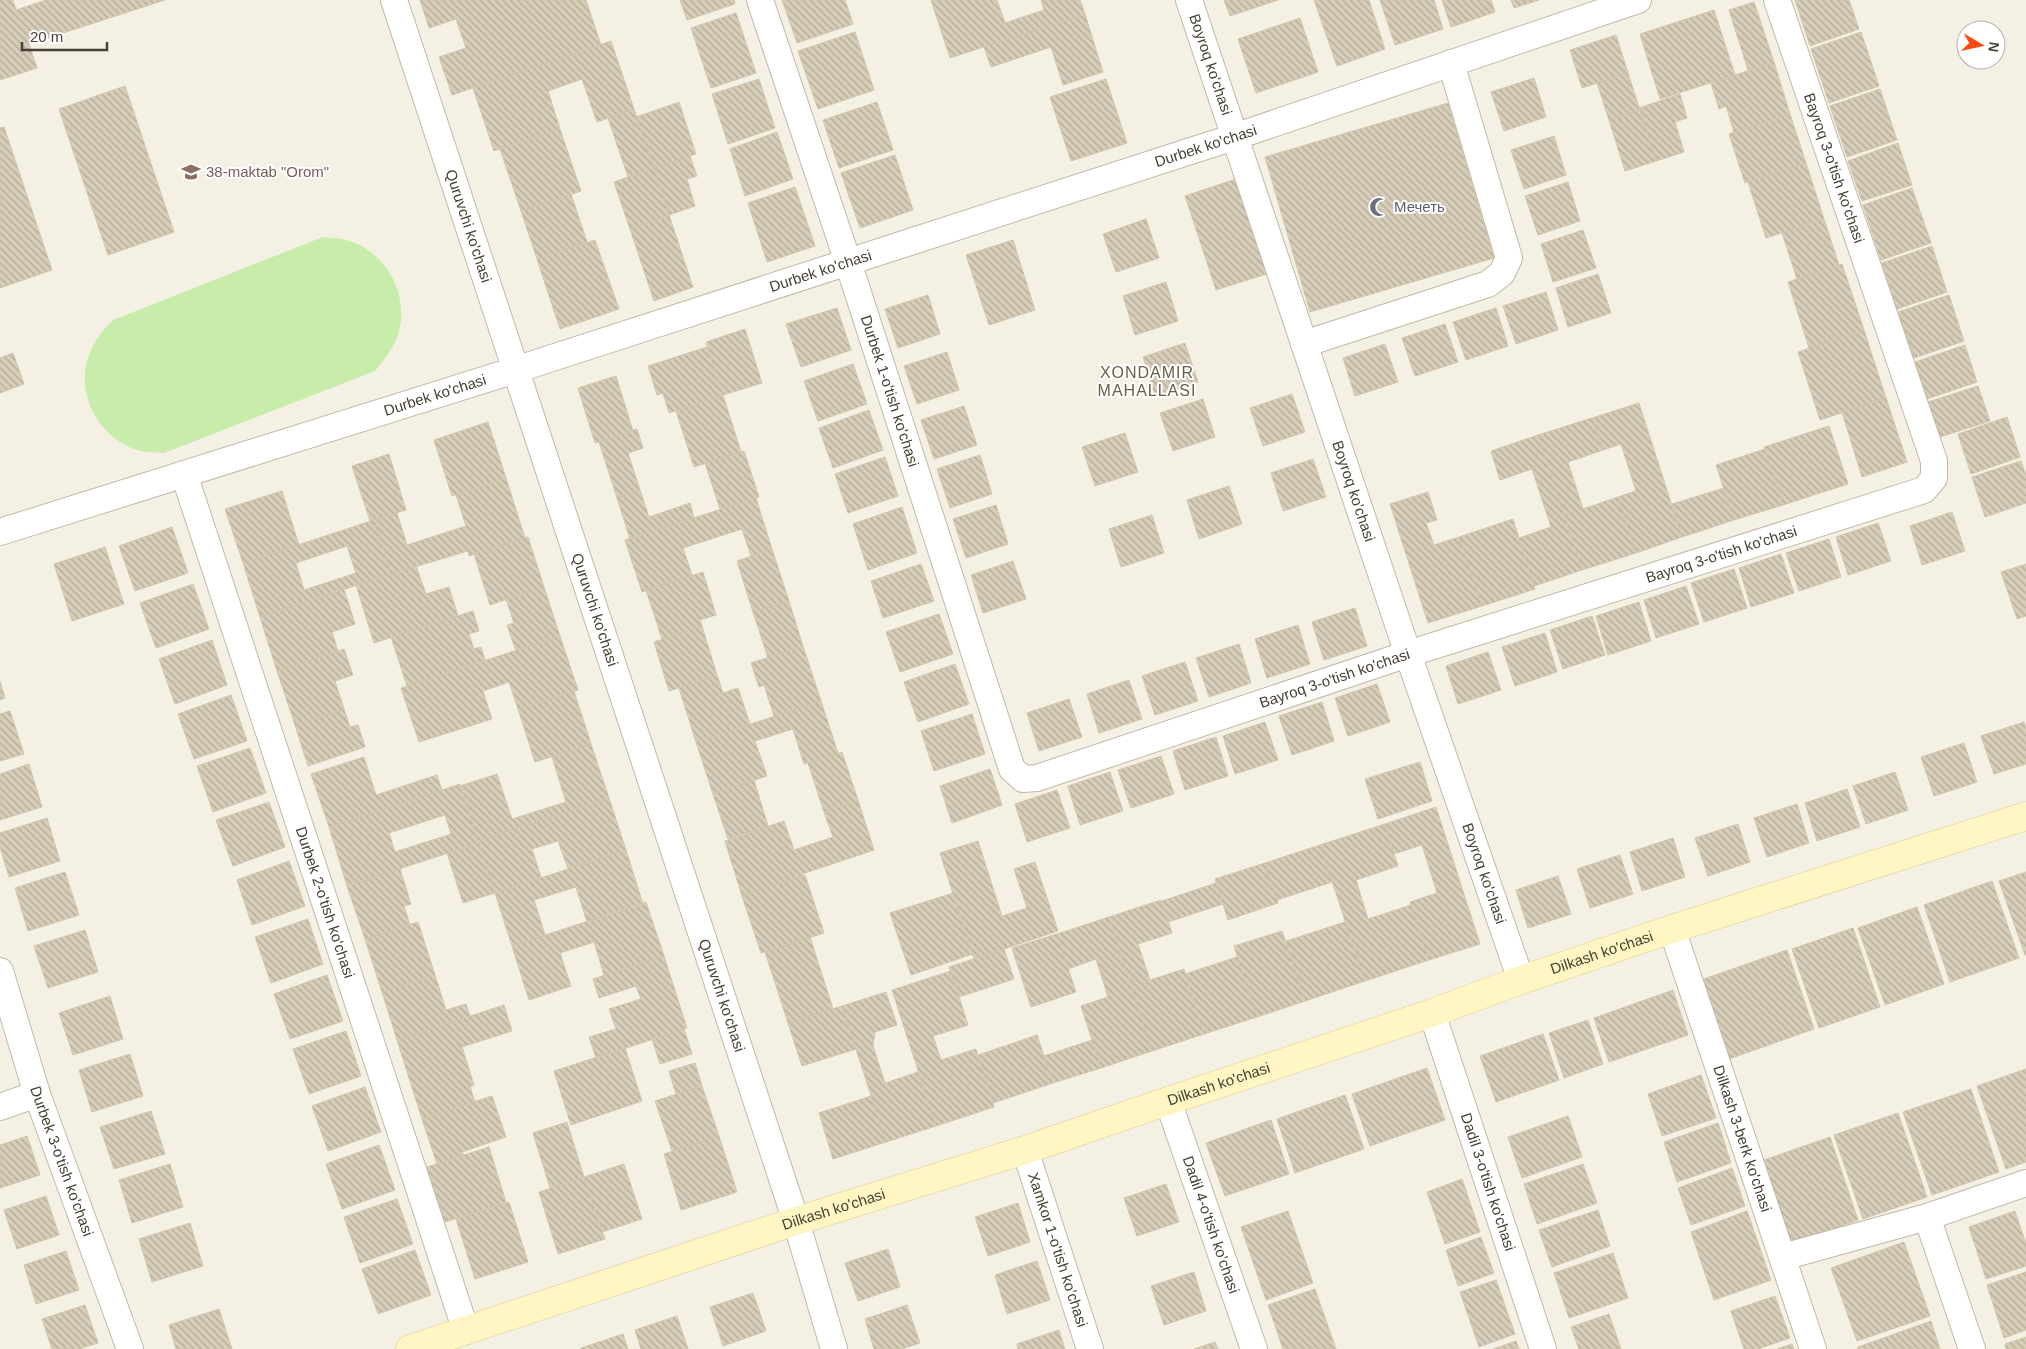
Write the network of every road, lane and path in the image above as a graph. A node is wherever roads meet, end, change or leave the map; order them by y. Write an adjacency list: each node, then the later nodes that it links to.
1 (394, 0): 10 (street, Quruvchi ko'chasi)
2 (760, 0): 8 (street, Durbek 1-o'tish ko'chasi)
3 (1189, 0): 7 (street, Boyroq ko'chasi)
4 (1638, 0): 6 (street, Durbek ko'chasi)
5 (1776, 0): 13 (street, Bayroq 3-o'tish ko'chasi)
6 (1451, 63): 7 (street, Durbek ko'chasi); 9 (street)
7 (1234, 137): 8 (street, Durbek ko'chasi); 9 (street, Boyroq ko'chasi)
8 (848, 262): 10 (street, Durbek ko'chasi); 14 (street, Durbek 1-o'tish ko'chasi)
9 (1304, 344): 13 (street, Boyroq ko'chasi)
10 (515, 370): 11 (street, Durbek ko'chasi); 26 (street, Quruvchi ko'chasi)
11 (184, 474): 12 (street, Durbek ko'chasi); 28 (street, Durbek 2-o'tish ko'chasi)
12 (0, 532)
13 (1408, 654): 14 (street, Bayroq 3-o'tish ko'chasi); 18 (street, Boyroq ko'chasi)
14 (1023, 779)
15 (2026, 816): 16 (street, Dilkash ko'chasi)
16 (1672, 929): 18 (street, Dilkash ko'chasi); 27 (street, Dilkash 3-berk ko'chasi)
17 (0, 971): 20 (street, Durbek 3-o'tish ko'chasi)
18 (1521, 980): 19 (street, Dilkash ko'chasi)
19 (1432, 1013): 21 (street, Dilkash ko'chasi); 34 (street, Dadil 3-o'tish ko'chasi)
20 (37, 1094): 22 (street); 29 (street, Durbek 3-o'tish ko'chasi)
21 (1168, 1101): 23 (street, Dilkash ko'chasi); 33 (street, Dadil 4-o'tish ko'chasi)
22 (0, 1107)
23 (1025, 1150): 26 (street, Dilkash ko'chasi); 32 (street, Xamkor 1-o'tish ko'chasi)
24 (2026, 1183): 25 (street)
25 (1927, 1217): 27 (street); 36 (street)
26 (796, 1221): 28 (street, Dilkash ko'chasi); 31 (street, Quruvchi ko'chasi)
27 (1783, 1256): 35 (street, Dilkash 3-berk ko'chasi)
28 (466, 1331): 30 (street, Dilkash ko'chasi)
29 (130, 1349)
30 (410, 1349)
31 (834, 1349)
32 (1090, 1349)
33 (1254, 1349)
34 (1543, 1349)
35 (1813, 1349)
36 (1972, 1349)

